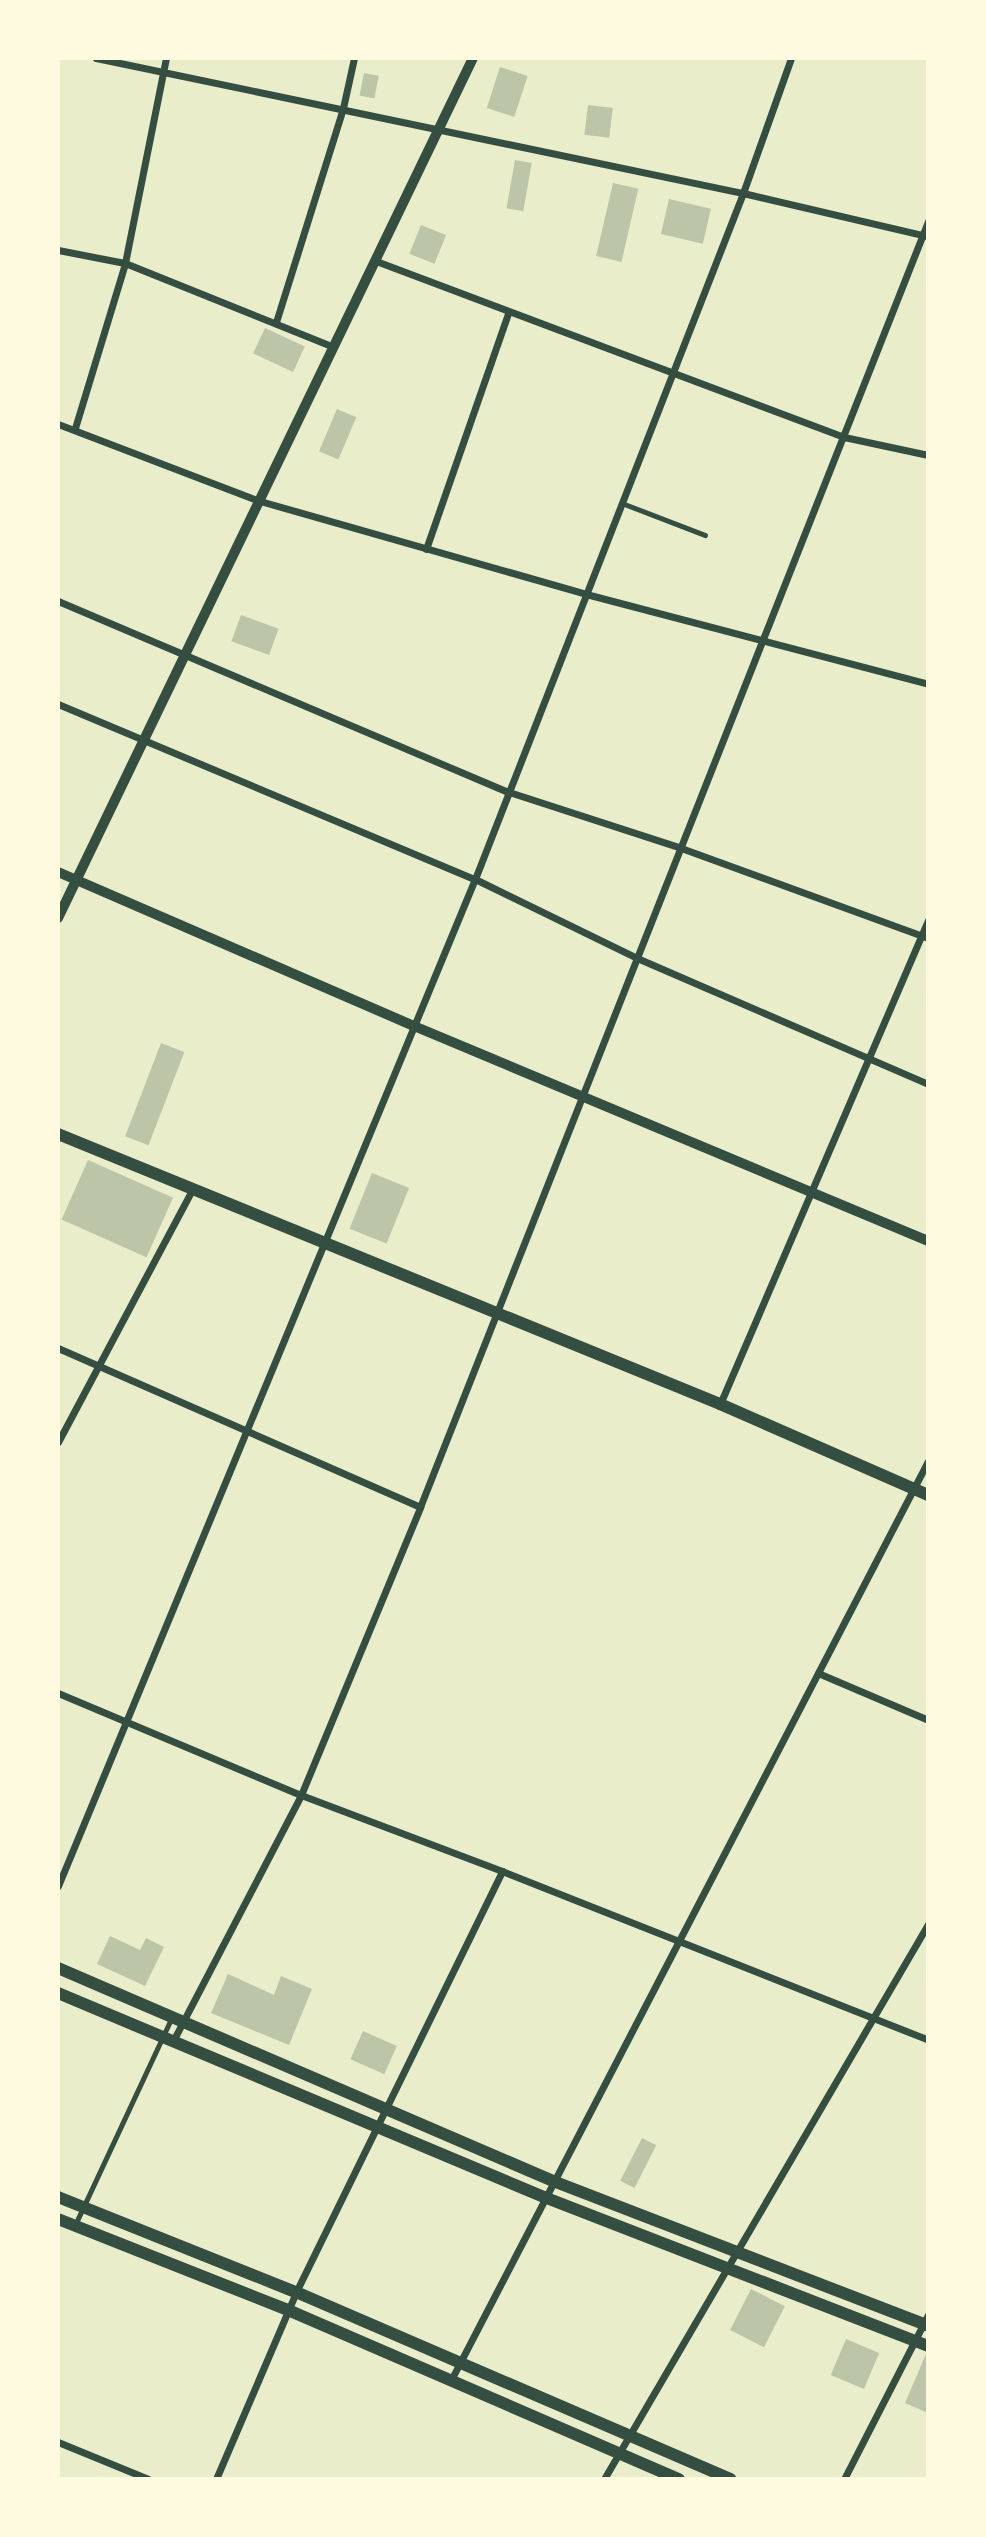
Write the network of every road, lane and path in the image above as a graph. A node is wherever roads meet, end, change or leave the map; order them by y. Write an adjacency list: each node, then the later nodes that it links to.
1 (96, 58): 6 (street)
2 (166, 58): 6 (street)
3 (354, 58): 7 (street)
4 (473, 58): 8 (street)
5 (791, 58): 9 (street)
6 (163, 72): 7 (street); 14 (street)
7 (343, 108): 8 (street); 16 (street)
8 (441, 128): 9 (street); 13 (street)
9 (743, 193): 11 (street); 18 (street)
10 (928, 221): 11 (street)
11 (926, 236): 21 (street)
12 (58, 250): 14 (street)
13 (376, 261): 15 (street); 17 (street)
14 (125, 263): 16 (street); 20 (street)
15 (508, 313): 18 (street); 26 (street)
16 (276, 322): 17 (street)
17 (334, 347): 23 (street)
18 (673, 373): 21 (street); 24 (street)
19 (58, 424): 20 (street)
20 (75, 428): 23 (street)
21 (844, 437): 22 (street); 29 (street)
22 (928, 455)
23 (260, 501): 26 (street); 30 (street)
24 (622, 503): 25 (lane); 27 (street)
25 (705, 535)
26 (426, 549): 27 (street)
27 (586, 594): 29 (street); 34 (street)
28 (58, 601): 30 (street)
29 (762, 643): 31 (street); 35 (street)
30 (185, 656): 33 (street); 34 (street)
31 (928, 684)
32 (58, 704): 33 (street)
33 (145, 738): 37 (street); 38 (street)
34 (509, 792): 35 (street); 37 (street)
35 (681, 848): 41 (street); 42 (street)
36 (58, 872): 38 (street)
37 (475, 879): 42 (street); 43 (street)
38 (76, 880): 39 (street); 43 (street)
39 (58, 918)
40 (928, 920): 41 (street)
41 (925, 936): 44 (street)
42 (637, 958): 44 (street); 46 (street)
43 (414, 1026): 46 (street); 51 (street)
44 (868, 1059): 45 (street); 49 (street)
45 (928, 1084)
46 (583, 1095): 49 (street); 52 (street)
47 (58, 1134): 48 (main road)
48 (192, 1190): 51 (main road); 54 (street)
49 (811, 1191): 50 (street); 55 (street)
50 (928, 1241)
51 (324, 1243): 52 (main road); 56 (street)
52 (496, 1314): 55 (main road); 61 (street)
53 (58, 1349): 54 (street)
54 (99, 1366): 56 (street); 57 (street)
55 (720, 1404): 59 (main road)
56 (246, 1433): 61 (street); 65 (street)
57 (58, 1442)
58 (928, 1461): 59 (street)
59 (913, 1489): 60 (main road); 62 (street)
60 (928, 1495)
61 (420, 1507): 66 (street)
62 (818, 1673): 64 (street); 70 (street)
63 (58, 1693): 65 (street)
64 (928, 1720)
65 (125, 1722): 66 (street); 68 (street)
66 (301, 1795): 67 (street); 74 (street)
67 (502, 1871): 70 (street); 77 (street)
68 (58, 1886)
69 (928, 1924): 73 (street)
70 (680, 1942): 73 (street); 79 (street)
71 (58, 1968): 74 (main road)
72 (58, 1993): 75 (main road)
73 (873, 2019): 76 (street); 85 (street)
74 (177, 2021): 75 (street); 77 (main road)
75 (168, 2039): 78 (main road); 82 (lane)
76 (928, 2040)
77 (384, 2108): 78 (street); 79 (main road)
78 (377, 2125): 81 (main road); 87 (street)
79 (553, 2181): 81 (street); 85 (main road)
80 (58, 2197): 82 (main road)
81 (544, 2197): 86 (main road); 92 (street)
82 (83, 2207): 84 (lane); 87 (main road)
83 (58, 2220): 84 (main road)
84 (74, 2226): 88 (main road)
85 (737, 2251): 86 (street); 89 (main road)
86 (727, 2267): 90 (main road); 94 (street)
87 (296, 2292): 88 (street); 92 (main road)
88 (288, 2310): 93 (main road); 98 (street)
89 (927, 2322): 90 (street)
90 (915, 2340): 91 (main road); 102 (street)
91 (928, 2346)
92 (459, 2363): 93 (street); 94 (main road)
93 (451, 2380): 96 (main road)
94 (627, 2436): 96 (street); 101 (main road)
95 (58, 2442): 97 (street)
96 (618, 2453): 99 (street); 100 (main road)
97 (148, 2479)
98 (216, 2479)
99 (604, 2479)
100 (679, 2479)
101 (730, 2479)
102 (844, 2479)

